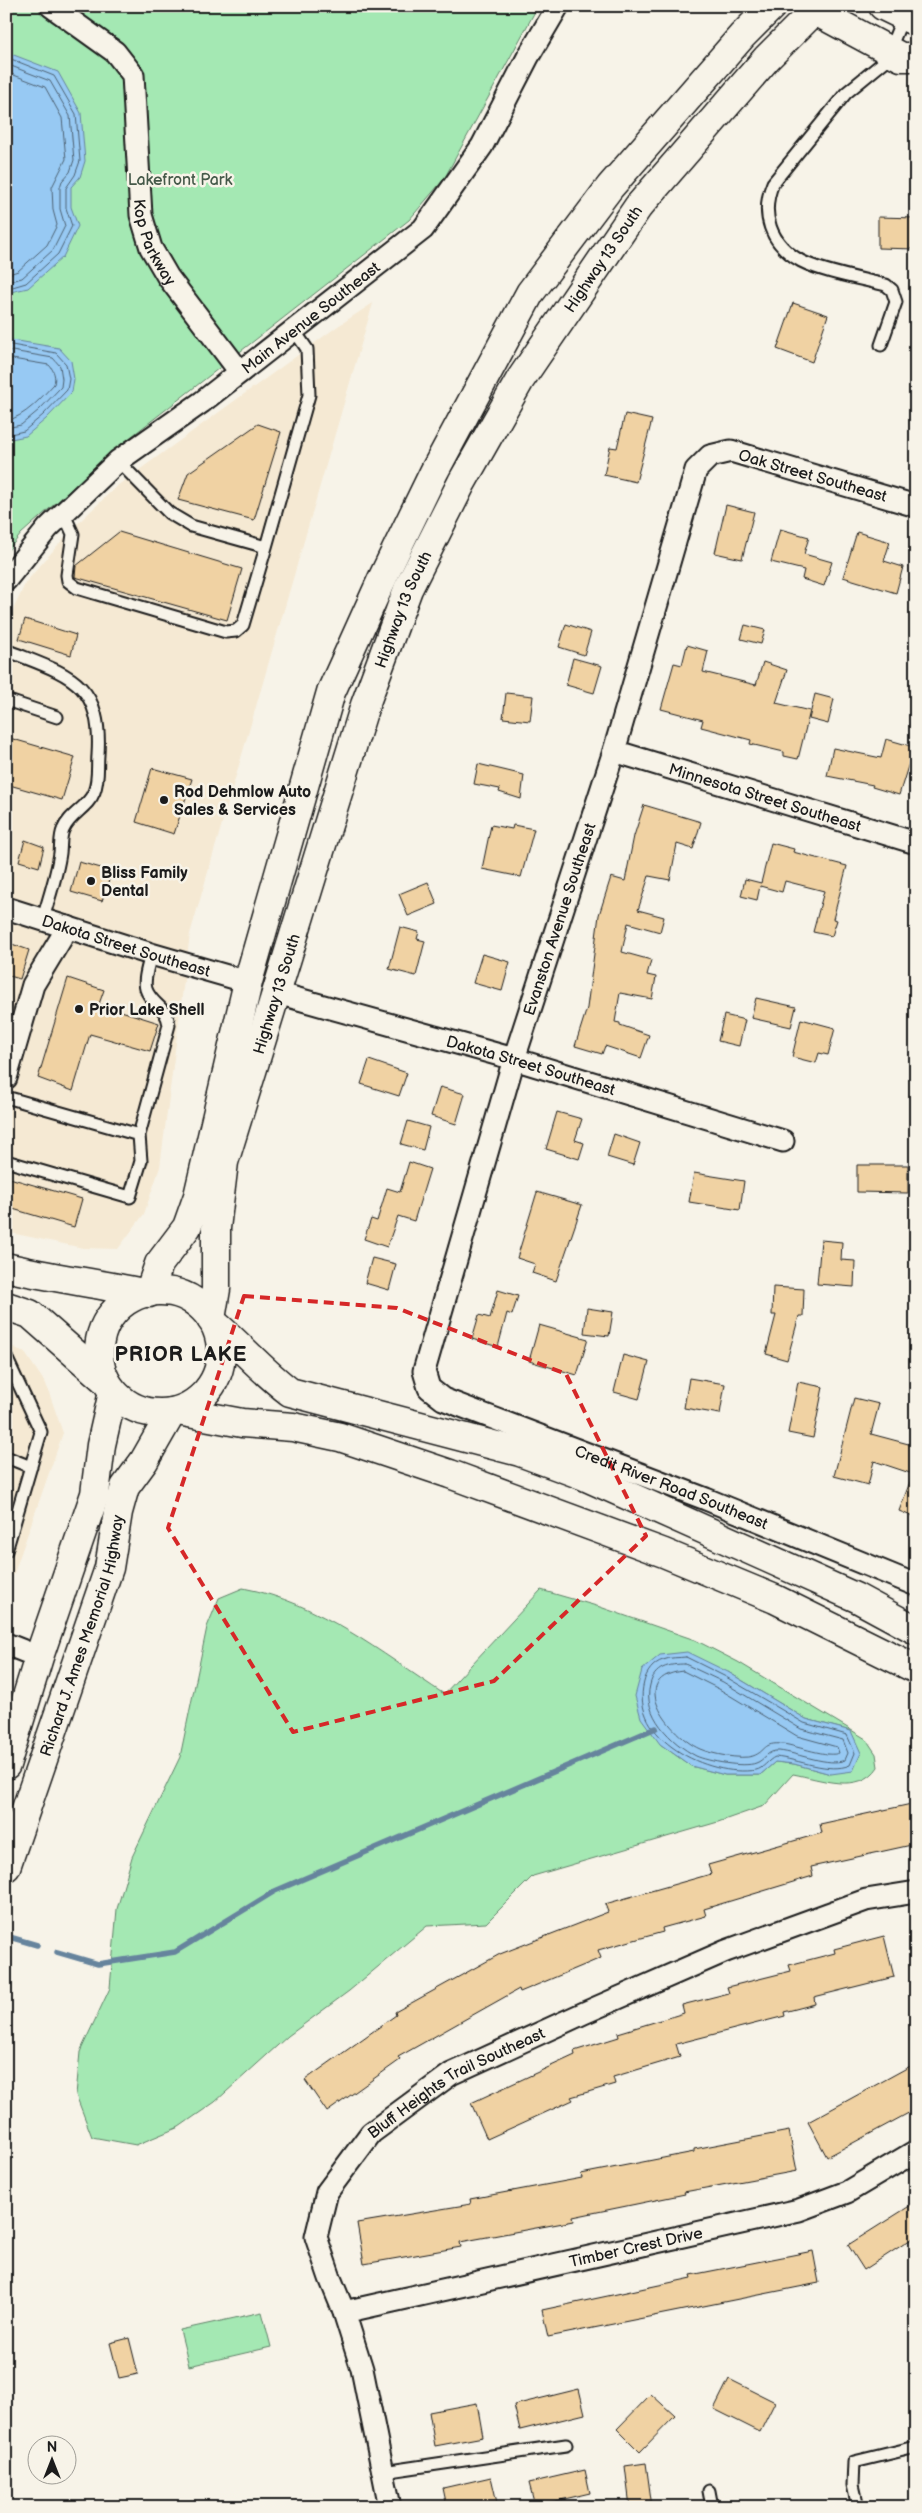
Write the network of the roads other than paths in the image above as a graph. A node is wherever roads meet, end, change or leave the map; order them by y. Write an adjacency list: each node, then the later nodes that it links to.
1 (51, 6): 9 (street, Kop Parkway)
2 (558, 6): 7 (street, Main Avenue Southeast)
3 (772, 6): 25 (main road, Highway 13 South)
4 (813, 8): 6 (main road); 26 (main road, Highway 13 South)
5 (907, 12): 6 (lane)
6 (903, 54): 8 (lane)
7 (294, 330): 9 (street, Main Avenue Southeast); 14 (lane)
8 (881, 346)
9 (240, 372): 11 (street, Main Avenue Southeast)
10 (710, 456): 12 (street, Oak Street Southeast); 19 (street, Evanston Avenue Southeast)
11 (118, 461): 13 (street, Main Avenue Southeast); 14 (lane)
12 (916, 506)
13 (63, 512): 14 (lane); 15 (street, Main Avenue Southeast)
14 (266, 547)
15 (6, 580)
16 (6, 650): 22 (lane)
17 (6, 700): 18 (lane)
18 (57, 717)
19 (614, 751): 20 (street, Minnesota Street Southeast); 27 (street, Evanston Avenue Southeast)
20 (916, 842)
21 (6, 908): 22 (street, Dakota Street Southeast)
22 (43, 919): 23 (street, Dakota Street Southeast)
23 (68, 927): 24 (street, Dakota Street Southeast); 28 (street)
24 (151, 954): 25 (street, Dakota Street Southeast); 30 (lane)
25 (248, 982): 34 (main road, Highway 13 South)
26 (277, 993): 27 (street, Dakota Street Southeast); 36 (main road, Highway 13 South)
27 (514, 1059): 31 (street, Dakota Street Southeast); 39 (street, Evanston Avenue Southeast)
28 (6, 1078)
29 (6, 1096): 30 (lane)
30 (139, 1135): 32 (lane)
31 (783, 1141)
32 (6, 1161)
33 (6, 1267): 34 (main road)
34 (146, 1293): 36 (main road); 38 (main road)
35 (6, 1306): 38 (main road)
36 (213, 1322): 40 (main road); 45 (main road)
37 (6, 1357): 42 (lane)
38 (109, 1386): 40 (main road); 47 (main road, Richard J. Ames Memorial Highway)
39 (429, 1388): 44 (street, Credit River Road Southeast)
40 (175, 1412): 48 (main road); 50 (main road, Richard J. Ames Memorial Highway)
41 (6, 1457): 42 (lane)
42 (31, 1467): 43 (lane)
43 (6, 1551)
44 (916, 1585)
45 (916, 1630)
46 (6, 1644): 47 (street)
47 (39, 1657): 49 (main road, Richard J. Ames Memorial Highway)
48 (916, 1669)
49 (6, 1765)
50 (6, 1866)
51 (916, 1892): 53 (street, Bluff Heights Trail Southeast)
52 (916, 2151): 53 (street, Timber Crest Drive)
53 (344, 2312): 56 (street, Bluff Heights Trail Southeast)
54 (566, 2445): 56 (lane)
55 (916, 2447): 60 (lane)
56 (384, 2472): 58 (street, Bluff Heights Trail Southeast)
57 (709, 2491): 59 (lane)
58 (390, 2507)
59 (712, 2507)
60 (858, 2507)

